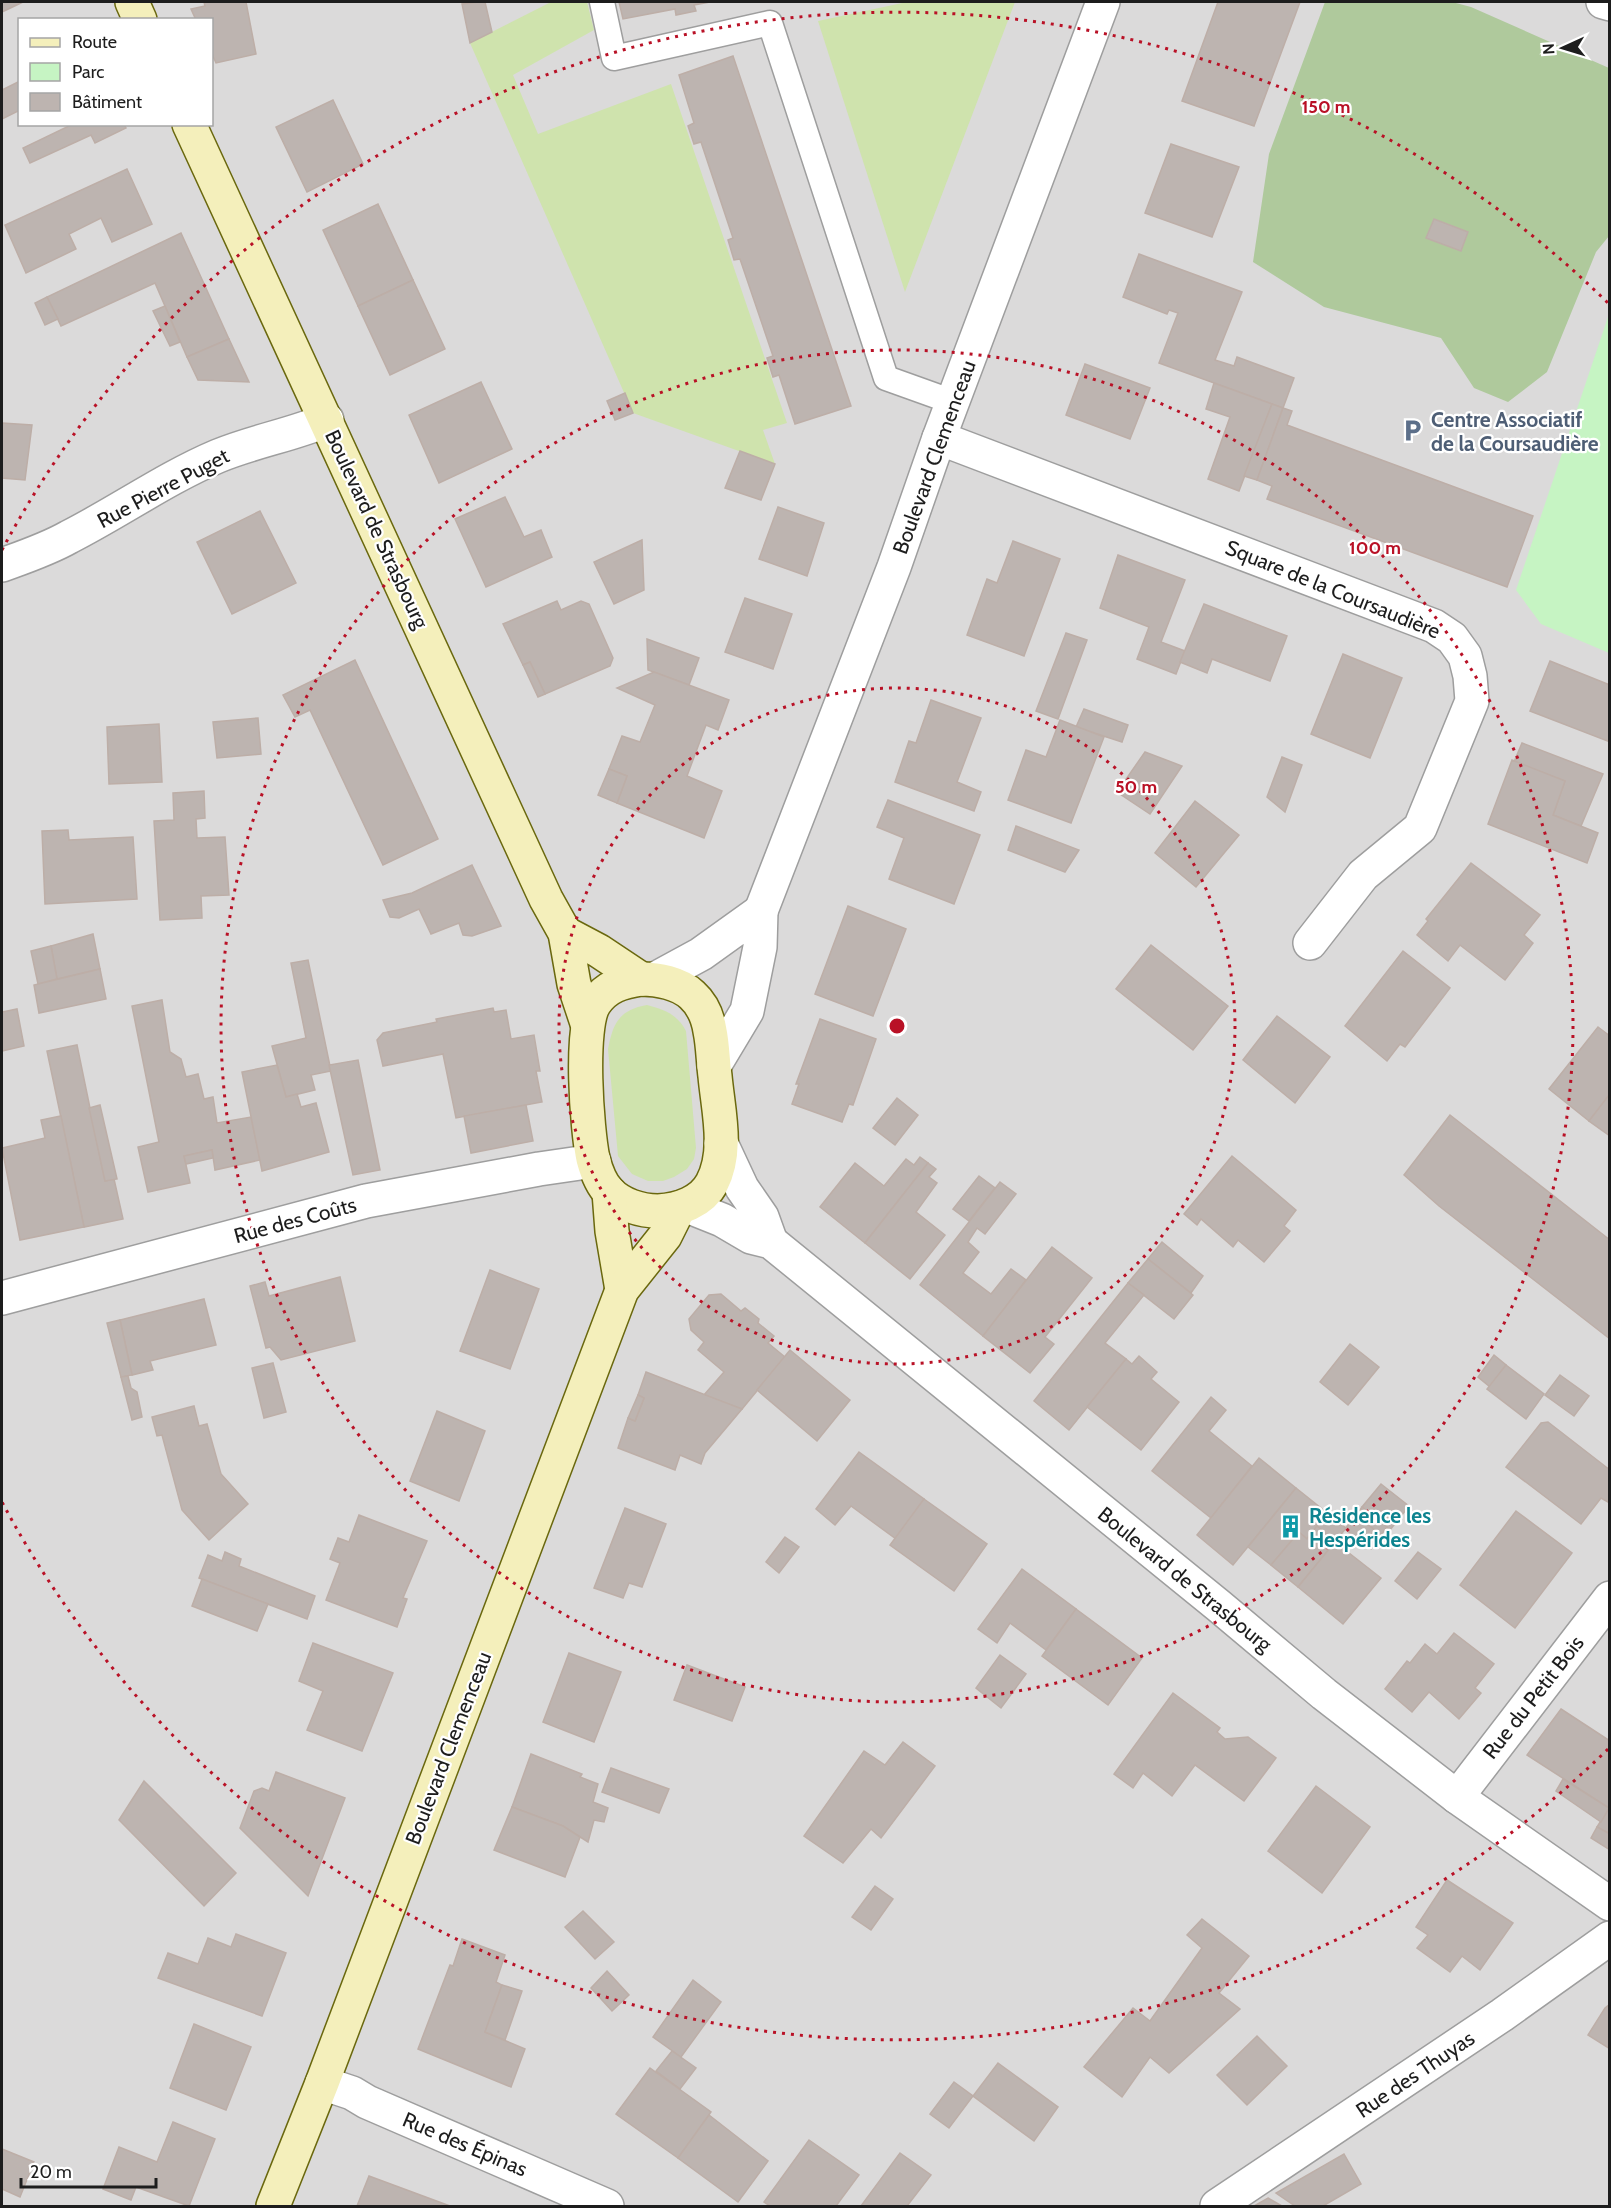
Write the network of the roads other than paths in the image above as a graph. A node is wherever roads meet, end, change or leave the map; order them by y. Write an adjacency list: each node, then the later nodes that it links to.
1 (132, 2): 6 (main road)
2 (603, 2): 8 (lane)
3 (1103, 2): 8 (street, Boulevard Clemenceau)
4 (1603, 2): 5 (street)
5 (1610, 4)
6 (139, 18)
7 (190, 126): 9 (main road, Boulevard de Strasbourg)
8 (953, 402): 10 (street, Boulevard Clemenceau)
9 (327, 420): 11 (street, Rue Pierre Puget); 13 (main road, Boulevard de Strasbourg)
10 (939, 438): 12 (street, Boulevard Clemenceau); 14 (street, Square de la Coursaudière)
11 (2, 565)
12 (761, 911): 15 (street); 17 (street, Boulevard Clemenceau)
13 (565, 933): 15 (main road); 16 (main road, Boulevard de Strasbourg)
14 (1310, 943)
15 (648, 979): 16 (main road); 17 (main road)
16 (587, 1023): 19 (main road)
17 (714, 1066): 18 (main road)
18 (721, 1143): 21 (main road); 22 (street, Boulevard de Strasbourg)
19 (594, 1161): 20 (main road); 24 (street, Rue des Coûts)
20 (609, 1192): 21 (main road); 23 (main road)
21 (683, 1207): 22 (street, Boulevard de Strasbourg); 23 (main road, Boulevard Clemenceau)
22 (771, 1242): 26 (street, Boulevard de Strasbourg)
23 (622, 1290): 29 (main road, Boulevard Clemenceau)
24 (2, 1298)
25 (1610, 1598): 26 (street, Rue du Petit Bois)
26 (1457, 1797): 27 (street, Boulevard de Strasbourg)
27 (1610, 1904)
28 (1610, 1938): 32 (street, Rue des Thuyas)
29 (322, 2083): 30 (main road, Boulevard Clemenceau); 31 (street, Rue des Épinas)
30 (273, 2206)
31 (607, 2206)
32 (1217, 2206)

